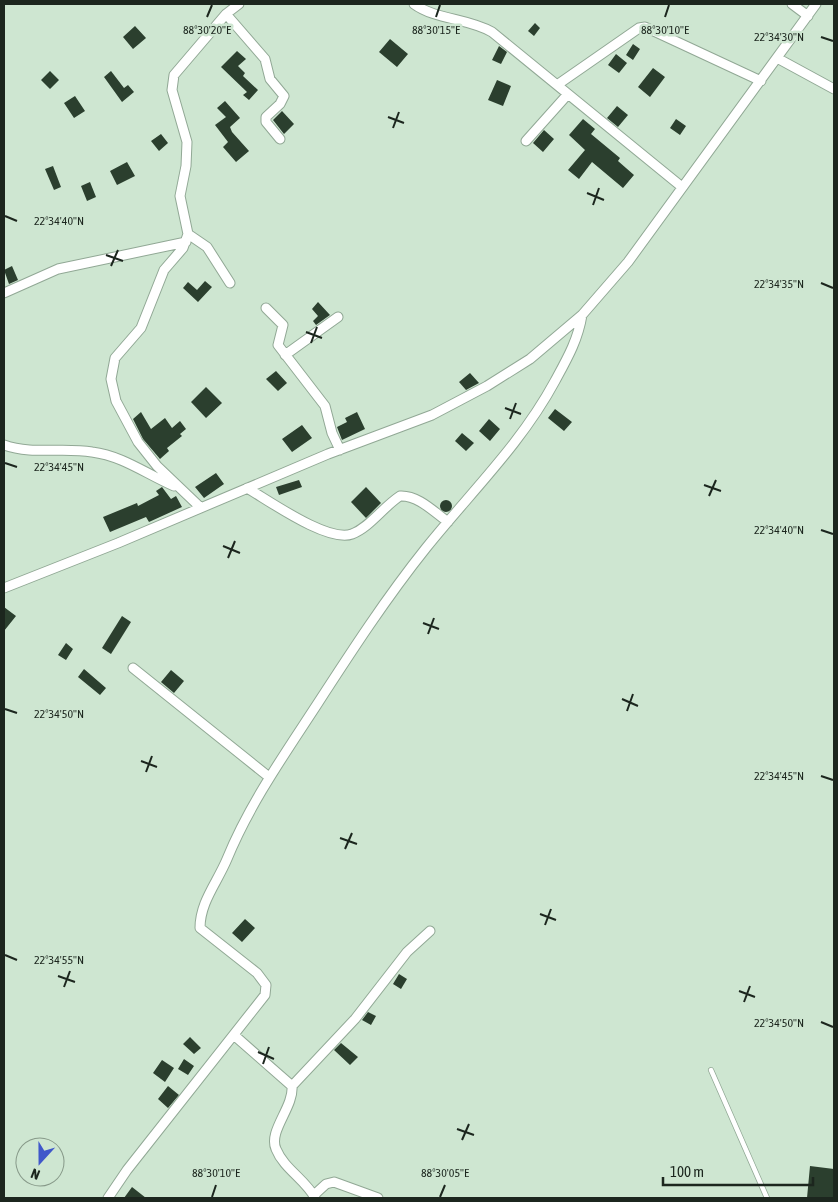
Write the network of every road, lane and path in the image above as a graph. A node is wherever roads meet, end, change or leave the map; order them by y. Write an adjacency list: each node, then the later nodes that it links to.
1 (239, 4): 5 (street)
2 (414, 4): 9 (street)
3 (792, 4): 6 (street)
4 (816, 4): 6 (street)
5 (226, 14): 12 (street); 15 (street)
6 (808, 16): 7 (street)
7 (777, 58): 8 (street); 10 (street)
8 (761, 81): 9 (street); 14 (street)
9 (558, 85): 11 (street)
10 (834, 89)
11 (568, 94): 13 (street); 14 (street)
12 (280, 139)
13 (526, 141)
14 (682, 187): 19 (street)
15 (187, 238): 16 (street); 17 (street); 25 (street)
16 (230, 283)
17 (4, 293)
18 (266, 308): 21 (street)
19 (582, 315): 23 (street); 27 (street)
20 (338, 317): 21 (street)
21 (285, 355): 23 (street)
22 (4, 445): 25 (street)
23 (340, 450): 24 (street)
24 (247, 488): 26 (street); 27 (street)
25 (181, 489): 26 (street)
26 (201, 508): 28 (street)
27 (448, 522): 30 (street)
28 (4, 588)
29 (133, 668): 30 (street)
30 (269, 777): 32 (street)
31 (430, 931): 34 (street)
32 (234, 1036): 34 (street); 36 (street)
33 (711, 1070): 38 (lane)
34 (292, 1086): 35 (street)
35 (314, 1197): 37 (street)
36 (108, 1198)
37 (378, 1198)
38 (768, 1198)

